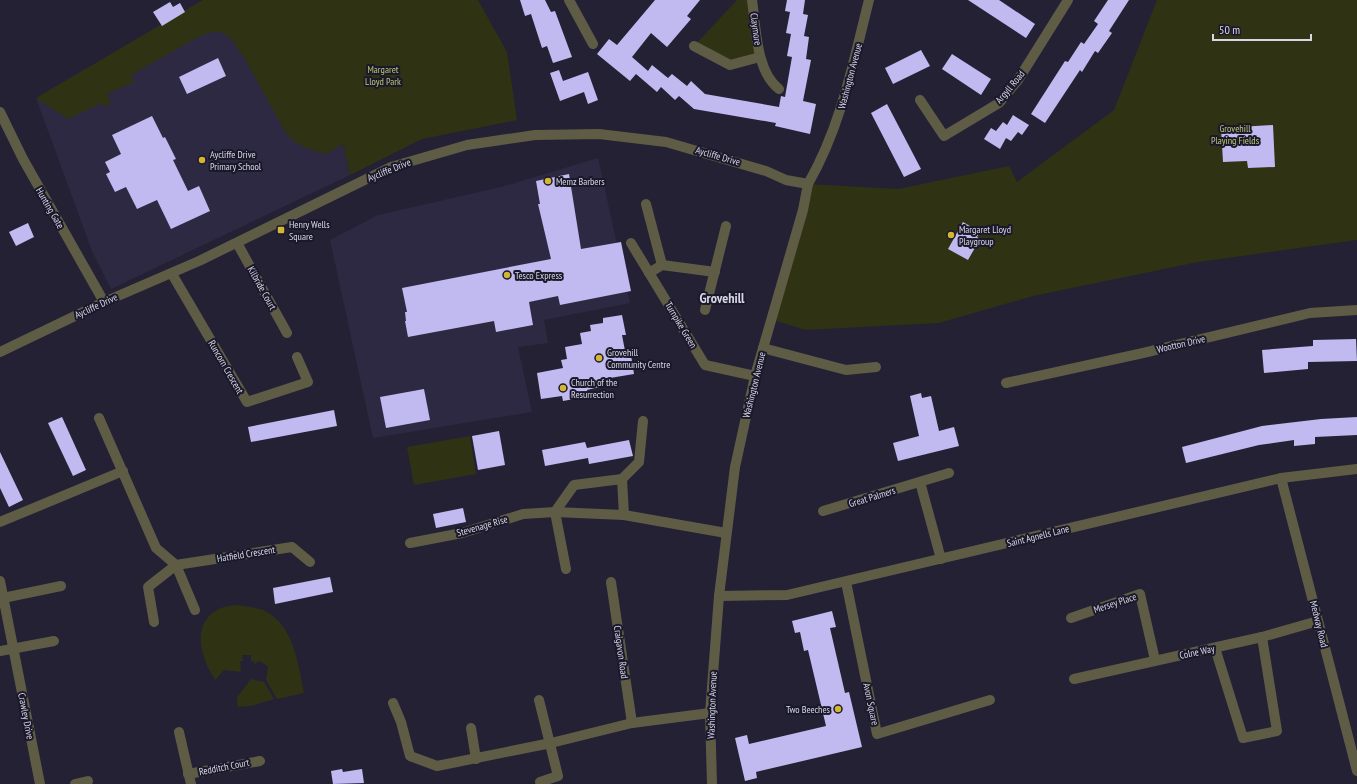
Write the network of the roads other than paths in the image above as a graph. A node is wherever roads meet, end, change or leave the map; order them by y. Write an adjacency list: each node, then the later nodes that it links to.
1 (569, 0): 5 (street)
2 (752, 0): 7 (street, Claymore)
3 (869, 0): 11 (street, Washington Avenue)
4 (1066, 1): 9 (street, Argyll Road)
5 (593, 44)
6 (694, 46): 7 (street, Claymore)
7 (760, 57): 8 (street, Claymore)
8 (779, 89)
9 (920, 100)
10 (0, 112): 20 (street, Hunting Gate)
11 (808, 184): 15 (street, Aycliffe Drive); 24 (street, Washington Avenue)
12 (646, 204): 16 (street)
13 (726, 226): 17 (street)
14 (630, 242): 18 (street, Turnpike Green)
15 (237, 243): 19 (street, Aycliffe Drive); 23 (street, Kilbride Court)
16 (662, 265): 17 (street); 18 (street)
17 (715, 272): 21 (street)
18 (649, 273): 28 (street, Turnpike Green)
19 (172, 274): 20 (street, Aycliffe Drive); 26 (street, Runcorn Crescent)
20 (104, 302): 25 (street, Aycliffe Drive)
21 (705, 310)
22 (1357, 310): 29 (street, Wootton Drive)
23 (287, 333)
24 (763, 348): 27 (street); 28 (street, Washington Avenue)
25 (0, 352)
26 (297, 356)
27 (876, 367)
28 (755, 376): 42 (street, Washington Avenue)
29 (1006, 383)
30 (99, 418): 33 (street)
31 (643, 421): 36 (street)
32 (1357, 469): 35 (street, Saint Agnells Lane)
33 (123, 471): 41 (street); 46 (street)
34 (950, 473): 37 (street, Great Palmers)
35 (1281, 478): 44 (street, Saint Agnells Lane); 56 (street, Medway Road)
36 (622, 479): 39 (street); 40 (street)
37 (920, 482): 38 (street, Great Palmers); 44 (street)
38 (824, 511)
39 (555, 512): 40 (street, Stevenage Rise); 43 (street, Stevenage Rise); 47 (street)
40 (624, 515): 42 (street, Stevenage Rise)
41 (0, 522)
42 (726, 533): 52 (street, Washington Avenue)
43 (410, 544)
44 (941, 560): 50 (street, Saint Agnells Lane)
45 (310, 562): 46 (street, Hatfield Crescent)
46 (176, 565): 54 (street); 57 (street, Hatfield Crescent)
47 (566, 569)
48 (0, 581): 53 (street, Crawley Drive)
49 (611, 582): 69 (street, Craigavon Road)
50 (846, 582): 52 (street, Saint Agnells Lane); 66 (street, Avon Square)
51 (61, 586): 53 (street)
52 (719, 596): 68 (street, Washington Avenue)
53 (3, 598): 60 (street, Crawley Drive)
54 (196, 610)
55 (1071, 618): 63 (street, Mersey Place)
56 (1318, 621): 58 (street, Colne Way); 75 (street, Medway Road)
57 (154, 622)
58 (1262, 637): 61 (street, Colne Way); 61 (street)
59 (54, 641): 60 (street)
60 (13, 648): 62 (street); 79 (street, Crawley Drive)
61 (1215, 648): 63 (street, Colne Way)
62 (0, 651)
63 (1155, 660): 64 (street, Colne Way)
64 (1074, 678)
65 (539, 700): 72 (street)
66 (990, 700)
67 (393, 703): 73 (street)
68 (710, 713): 69 (street); 81 (street, Washington Avenue)
69 (632, 724): 72 (street)
70 (471, 728): 73 (street)
71 (179, 732): 76 (street, Redditch Court)
72 (551, 743): 73 (street); 78 (street)
73 (476, 759)
74 (260, 761): 76 (street, Redditch Court)
75 (1357, 771)
76 (189, 779)
77 (88, 781): 80 (street)
78 (540, 782)
79 (40, 784)
80 (75, 784)
81 (712, 784)

